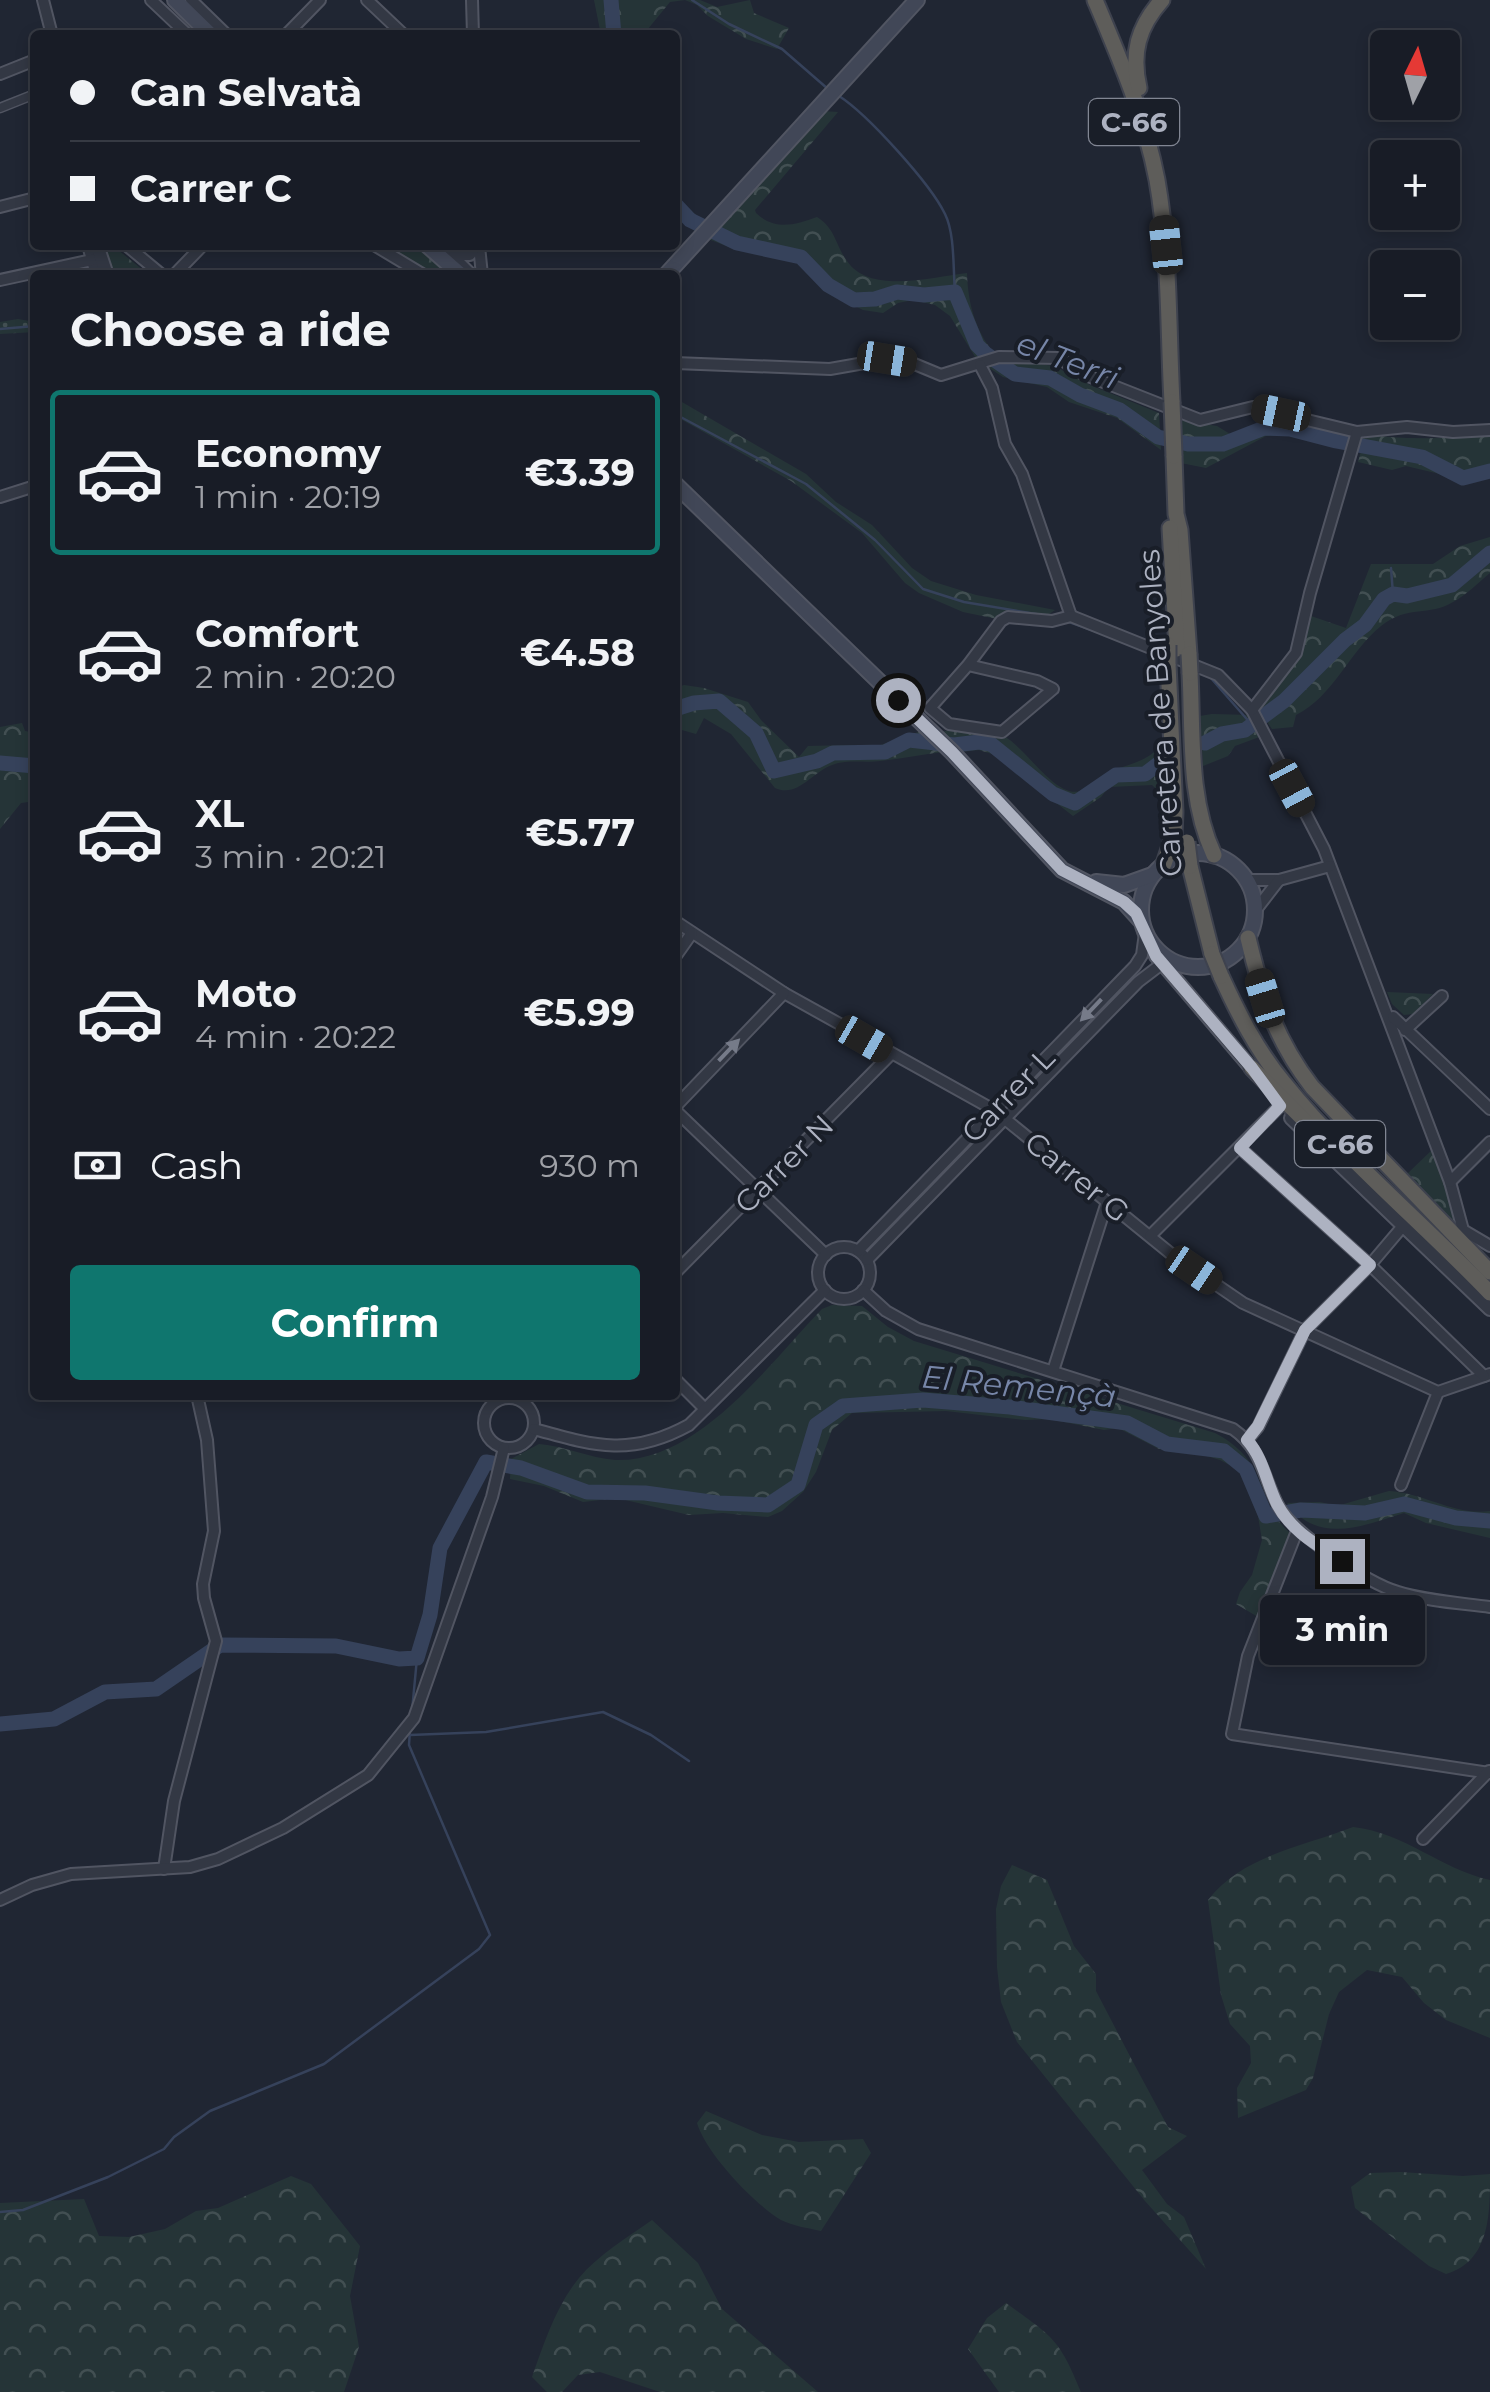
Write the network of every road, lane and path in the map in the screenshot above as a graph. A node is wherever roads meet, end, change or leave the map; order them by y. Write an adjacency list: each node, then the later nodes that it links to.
1 (44, 0): 12 (street)
2 (151, 0): 13 (street)
3 (174, 0): 14 (main road)
4 (190, 0): 15 (street)
5 (320, 0): 16 (street)
6 (367, 0): 17 (street)
7 (472, 0): 18 (street)
8 (917, 0): 40 (main road)
9 (1085, 0): 45 (highway, C-66)
10 (1095, 0): 23 (highway, C-66)
11 (1162, 0): 23 (highway)
12 (51, 30)
13 (183, 30)
14 (202, 30)
15 (222, 30)
16 (291, 30)
17 (399, 30)
18 (473, 30)
19 (30, 62): 20 (street)
20 (0, 74)
21 (30, 96): 22 (street)
22 (0, 108)
23 (1143, 122): 45 (highway, C-66)
24 (30, 199): 25 (street)
25 (0, 207)
26 (132, 250): 35 (street)
27 (198, 250): 36 (street)
28 (382, 250): 37 (street)
29 (435, 250): 33 (main road)
30 (444, 250): 33 (street)
31 (474, 250): 33 (street)
32 (96, 254): 34 (street)
33 (448, 258): 38 (main road); 39 (street)
34 (37, 270)
35 (156, 270)
36 (179, 270)
37 (416, 270)
38 (455, 270)
39 (465, 270)
40 (671, 270)
41 (30, 272): 42 (street)
42 (0, 280)
43 (680, 363): 44 (street)
44 (980, 365): 47 (street); 52 (street)
45 (1168, 400): 48 (highway, C-66)
46 (1490, 430): 47 (street)
47 (1357, 432): 56 (street)
48 (1170, 454): 53 (highway, C-66); 53 (highway)
49 (30, 487): 51 (street)
50 (680, 490): 57 (main road)
51 (0, 496)
52 (1071, 616): 54 (street); 56 (street)
53 (1179, 659): 59 (highway); 61 (highway); 71 (highway, C-66, bridge)
54 (968, 665): 55 (street); 55 (street)
55 (930, 708): 57 (street)
56 (1253, 712): 60 (street)
57 (918, 719): 58 (main road)
58 (968, 768): 61 (main road); 66 (main road)
59 (1214, 855): 61 (main road); 62 (main road)
60 (1330, 866): 63 (street); 76 (street)
61 (1159, 869): 66 (main road)
62 (1246, 880): 63 (street); 64 (main road)
63 (1280, 880): 64 (street)
64 (1255, 911): 68 (main road)
65 (680, 925): 67 (street, Carrer G)
66 (1145, 932): 70 (main road); 84 (street, Carrer L, one-way to 84)
67 (692, 933): 69 (street); 74 (street, Carrer G)
68 (1248, 938): 70 (main road); 98 (highway)
69 (680, 950)
70 (1168, 963): 72 (street); 73 (street, Carrer L)
71 (1223, 975): 98 (highway, C-66); 98 (highway, C-66)
72 (1176, 980): 73 (street); 79 (street)
73 (1138, 982): 84 (street, Carrer L)
74 (784, 993): 78 (street, Carrer G); 80 (street, one-way to 74)
75 (1442, 996): 77 (street)
76 (1386, 1010): 77 (street); 87 (street)
77 (1405, 1030): 82 (street)
78 (891, 1054): 84 (street, Carrer G); 88 (street, Carrer N)
79 (1252, 1068): 81 (street); 98 (highway)
80 (680, 1104)
81 (1280, 1106): 86 (street); 90 (street)
82 (1490, 1109)
83 (680, 1114): 88 (street)
84 (998, 1114): 89 (street, Carrer G); 93 (street, Carrer L); 95 (street, Carrer L)
85 (1490, 1142): 87 (street)
86 (1240, 1148): 91 (street); 96 (street)
87 (1450, 1182): 92 (street)
88 (759, 1190): 94 (street); 97 (street, Carrer N)
89 (1108, 1202): 91 (street, Carrer G); 103 (street)
90 (1403, 1226): 96 (street); 101 (street)
91 (1150, 1236): 102 (street, Carrer G)
92 (1490, 1246)
93 (858, 1251): 94 (street); 95 (street)
94 (826, 1255): 99 (street)
95 (867, 1260): 100 (street)
96 (1370, 1265): 102 (street); 104 (street)
97 (680, 1268)
98 (1489, 1284)
99 (825, 1290): 100 (street); 111 (street)
100 (863, 1290): 103 (street)
101 (1490, 1309)
102 (1305, 1330): 106 (street, Carrer G); 114 (street)
103 (1053, 1371): 114 (street)
104 (1487, 1375): 106 (street)
105 (680, 1384): 111 (street)
106 (1438, 1392): 116 (street)
107 (198, 1400): 121 (street)
108 (484, 1400): 112 (street)
109 (501, 1400): 112 (street)
110 (519, 1400): 113 (street)
111 (706, 1409): 113 (street)
112 (487, 1410): 115 (street)
113 (534, 1428): 115 (street)
114 (1247, 1440): 117 (street)
115 (504, 1448): 121 (street)
116 (1401, 1486)
117 (1294, 1527): 118 (street); 119 (street)
118 (1490, 1607)
119 (1489, 1772): 120 (street)
120 (1422, 1838)
121 (164, 1868): 122 (street)
122 (0, 1900)

